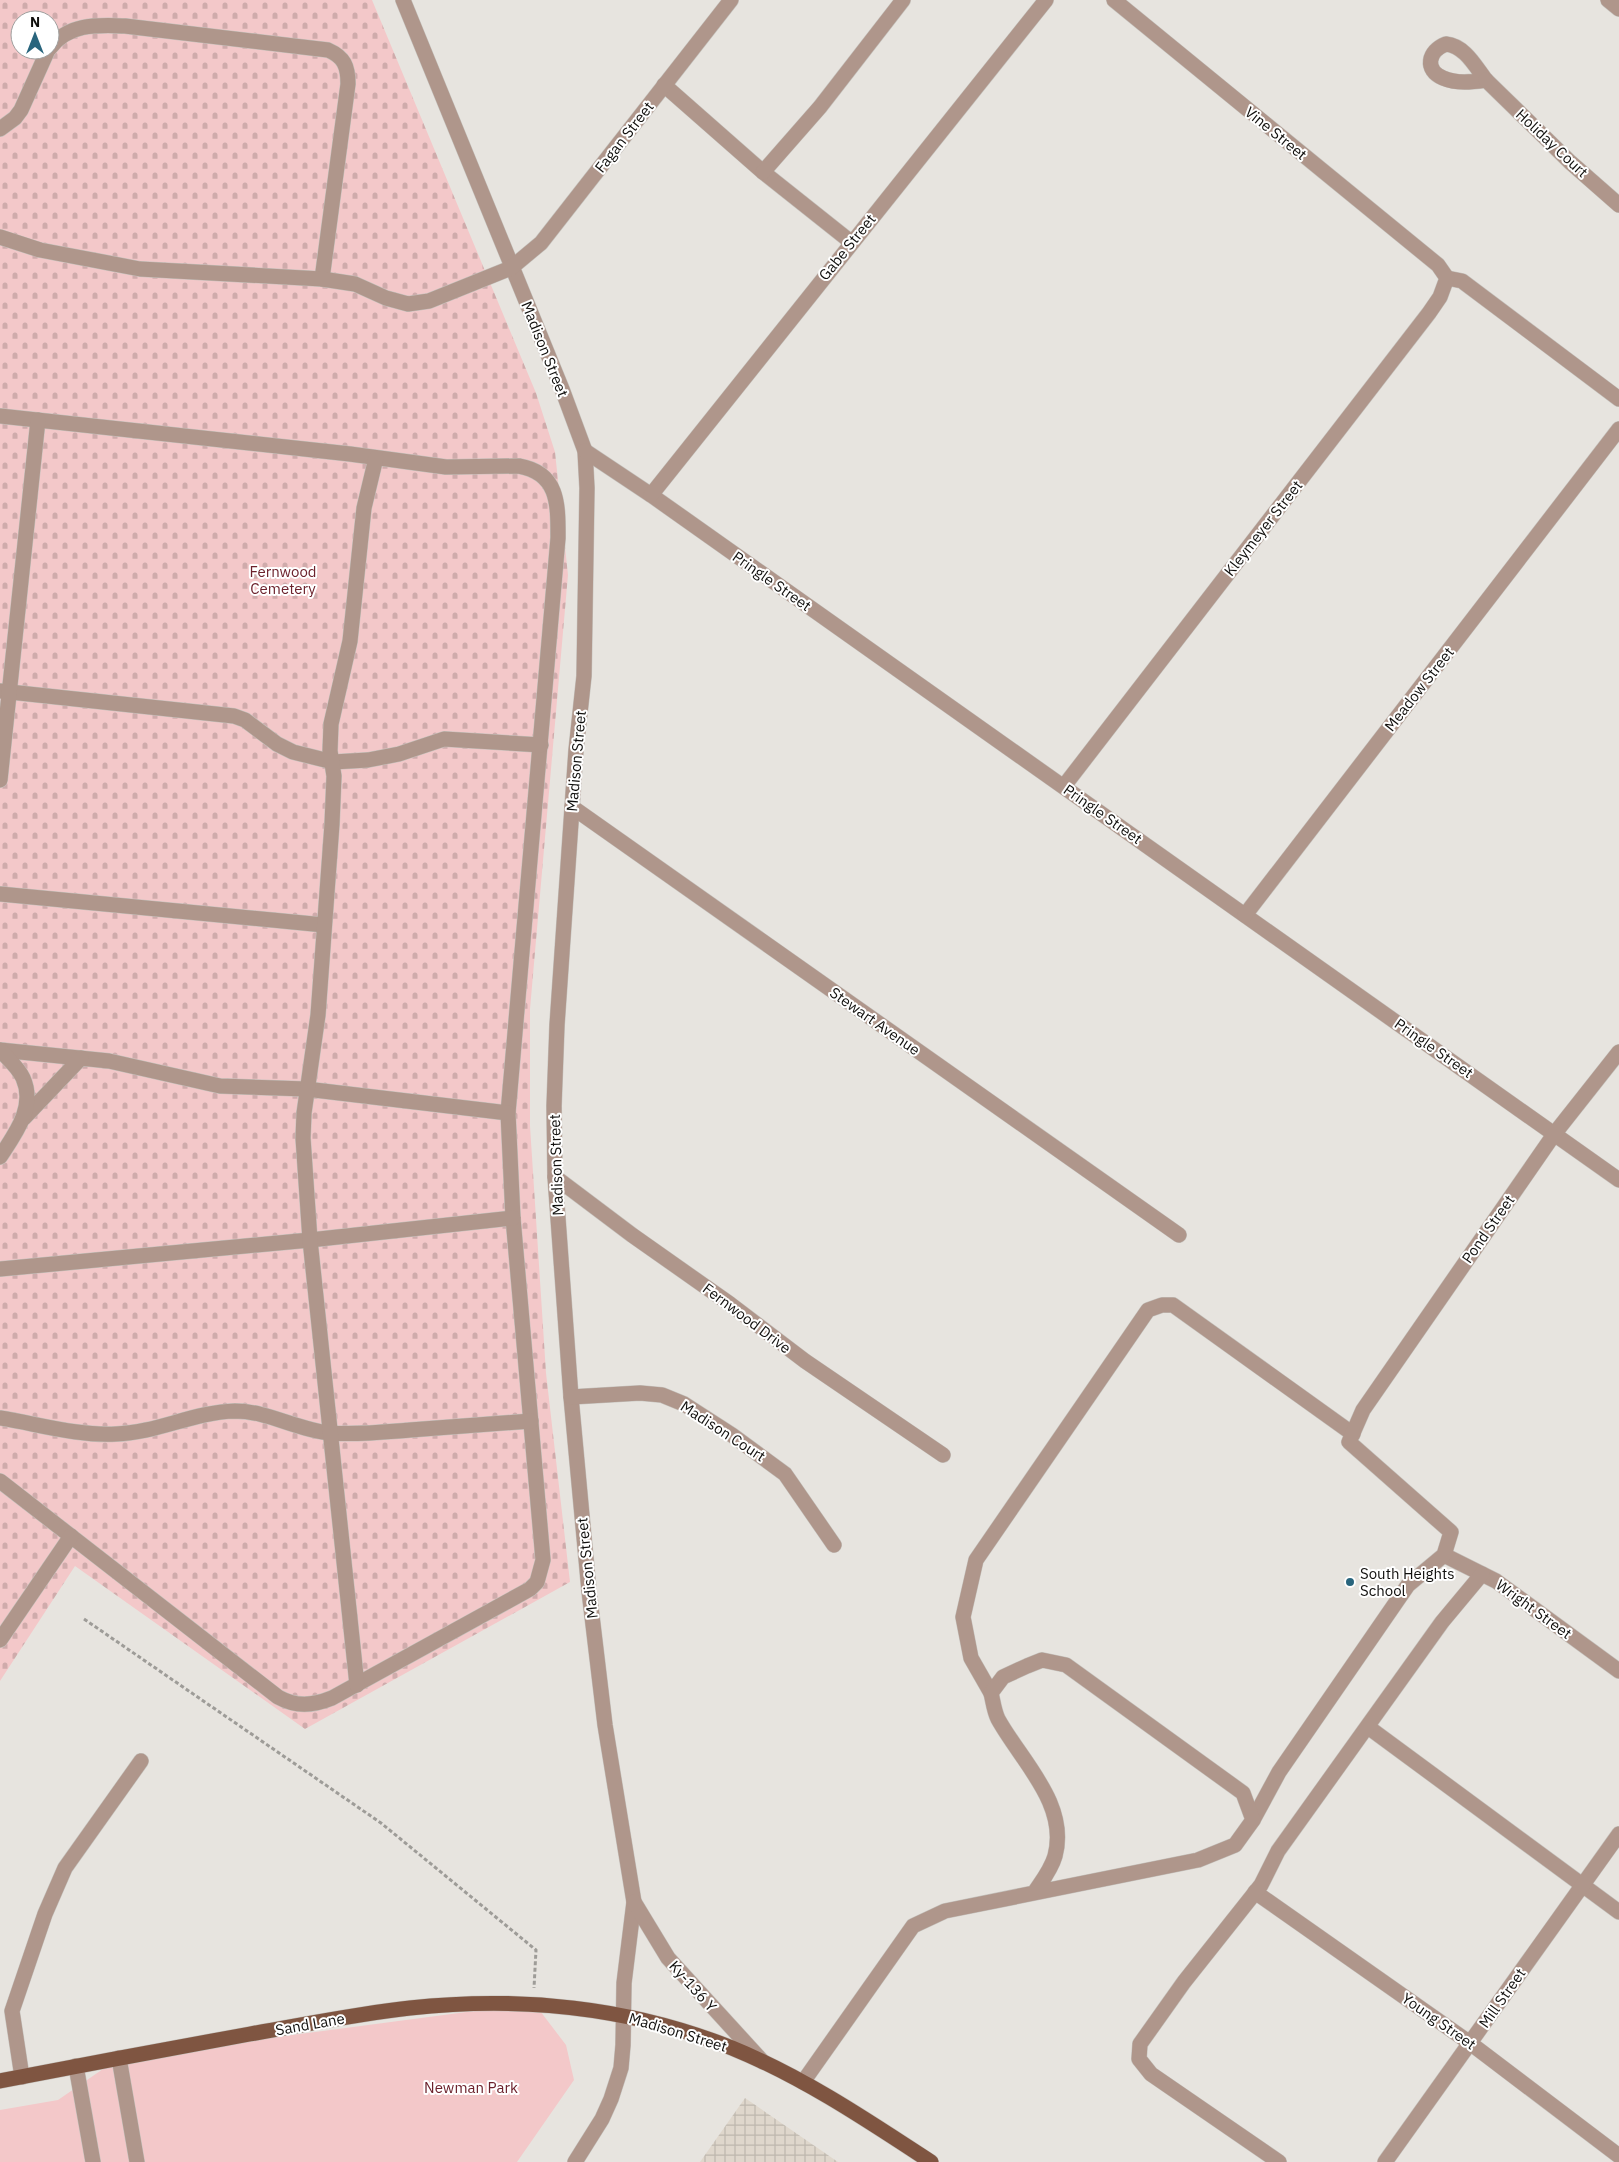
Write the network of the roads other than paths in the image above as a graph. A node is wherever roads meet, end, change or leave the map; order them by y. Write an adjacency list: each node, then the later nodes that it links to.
1 (403, 0): 17 (street, Madison Street)
2 (731, 0): 11 (street, Fagan Street)
3 (903, 0): 13 (street)
4 (1046, 0): 16 (street, Gabe Street)
5 (1114, 0): 18 (street, Vine Street)
6 (1608, 0): 7 (street)
7 (1619, 9)
8 (60, 36): 19 (street)
9 (44, 60): 12 (street)
10 (1486, 80): 14 (street, Holiday Court)
11 (664, 85): 13 (street); 17 (street, Fagan Street)
12 (0, 130)
13 (763, 172): 16 (street)
14 (1619, 205)
15 (0, 237): 19 (street, Fagan Street)
16 (851, 242): 26 (street, Gabe Street)
17 (511, 268): 19 (street, Fagan Street); 24 (street, Madison Street)
18 (1447, 278): 20 (street); 31 (street, Kleymeyer Street)
19 (322, 279)
20 (1619, 399)
21 (0, 416): 22 (street)
22 (38, 420): 25 (street); 27 (street)
23 (1619, 429): 34 (street, Meadow Street)
24 (585, 451): 26 (street, Pringle Street); 32 (street, Madison Street)
25 (376, 458): 28 (street); 29 (street)
26 (650, 495): 31 (street, Pringle Street)
27 (5, 692): 29 (street); 30 (street)
28 (541, 745): 29 (street); 40 (street)
29 (332, 762): 35 (street)
30 (0, 780)
31 (1064, 786): 34 (street, Pringle Street)
32 (572, 807): 44 (street, Madison Street); 47 (street, Stewart Avenue)
33 (0, 894): 35 (street)
34 (1245, 914): 42 (street, Pringle Street)
35 (324, 926): 39 (street)
36 (0, 1050): 38 (street); 41 (street)
37 (1619, 1052): 42 (street, Pond Street)
38 (81, 1058): 39 (street); 41 (street)
39 (306, 1089): 40 (street); 48 (street)
40 (508, 1113): 46 (street)
41 (24, 1118): 43 (street)
42 (1555, 1133): 45 (street, Pringle Street); 54 (street, Pond Street)
43 (0, 1157)
44 (555, 1177): 50 (street, Madison Street); 55 (street, Fernwood Drive)
45 (1619, 1180)
46 (513, 1218): 48 (street); 52 (street)
47 (1179, 1235)
48 (310, 1240): 49 (street); 53 (street)
49 (0, 1269)
50 (571, 1397): 58 (street, Madison Court); 72 (street, Madison Street)
51 (0, 1418): 53 (street)
52 (531, 1421): 53 (street); 63 (street)
53 (330, 1433): 63 (street)
54 (1353, 1434): 59 (street); 64 (street)
55 (943, 1455)
56 (0, 1481): 57 (street)
57 (71, 1536): 61 (street); 63 (street)
58 (834, 1545)
59 (1444, 1555): 60 (street, Wright Street); 67 (street)
60 (1482, 1574): 62 (street, Wright Street); 65 (street)
61 (0, 1640)
62 (1619, 1672)
63 (357, 1685)
64 (991, 1693): 67 (street); 71 (street)
65 (1368, 1727): 69 (street); 70 (street)
66 (142, 1761): 79 (street)
67 (1253, 1820): 71 (street)
68 (1619, 1834): 69 (street, Mill Street)
69 (1582, 1885): 73 (street); 75 (street, Mill Street)
70 (1255, 1892): 75 (street, Young Street); 87 (street)
71 (1034, 1893): 81 (street)
72 (634, 1902): 74 (street, Madison Street); 77 (street, Ky-136 Y)
73 (1619, 1912)
74 (622, 2016): 76 (main road, Sand Lane); 77 (main road, Madison Street); 85 (street)
75 (1470, 2043): 82 (street, Young Street); 88 (street, Mill Street)
76 (119, 2058): 78 (main road, Sand Lane); 84 (street)
77 (763, 2062): 81 (main road, Madison Street)
78 (76, 2066): 79 (main road, Sand Lane); 83 (street)
79 (22, 2077): 80 (main road, Sand Lane)
80 (0, 2081)
81 (803, 2082): 86 (main road, Madison Street)
82 (1619, 2156)
83 (93, 2162)
84 (137, 2162)
85 (575, 2162)
86 (932, 2162)
87 (1279, 2162)
88 (1385, 2162)

